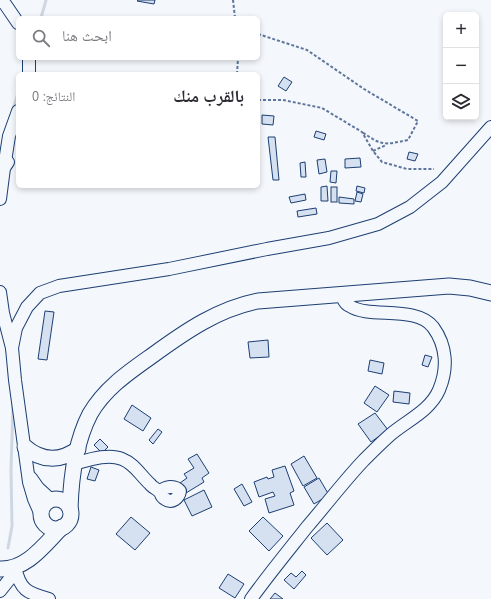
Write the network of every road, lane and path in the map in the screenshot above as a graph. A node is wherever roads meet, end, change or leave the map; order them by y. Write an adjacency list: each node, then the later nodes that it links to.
1 (0, 0): 4 (street)
2 (233, 0): 3 (path)
3 (236, 16)
4 (16, 20)
5 (260, 35): 14 (path)
6 (29, 60): 8 (street)
7 (238, 60): 9 (path)
8 (29, 72)
9 (237, 72)
10 (260, 100): 13 (path)
11 (16, 117): 17 (street)
12 (491, 127): 21 (street)
13 (362, 132): 14 (path); 15 (path)
14 (387, 144): 15 (path)
15 (373, 151): 16 (path)
16 (434, 169)
17 (0, 199)
18 (0, 292): 21 (street)
19 (491, 292): 20 (main road)
20 (341, 294): 23 (main road); 35 (street)
21 (12, 348): 22 (street)
22 (25, 447): 23 (main road); 25 (street)
23 (78, 449): 24 (main road)
24 (73, 464): 26 (street); 27 (main road); 28 (main road)
25 (28, 473): 27 (street); 29 (street)
26 (160, 492)
27 (53, 499): 28 (main road); 29 (main road)
28 (70, 508): 30 (main road)
29 (42, 518): 30 (main road); 31 (main road)
30 (62, 528): 31 (main road)
31 (31, 558): 32 (main road)
32 (10, 569): 33 (street); 34 (street)
33 (0, 591)
34 (48, 599)
35 (251, 599)

